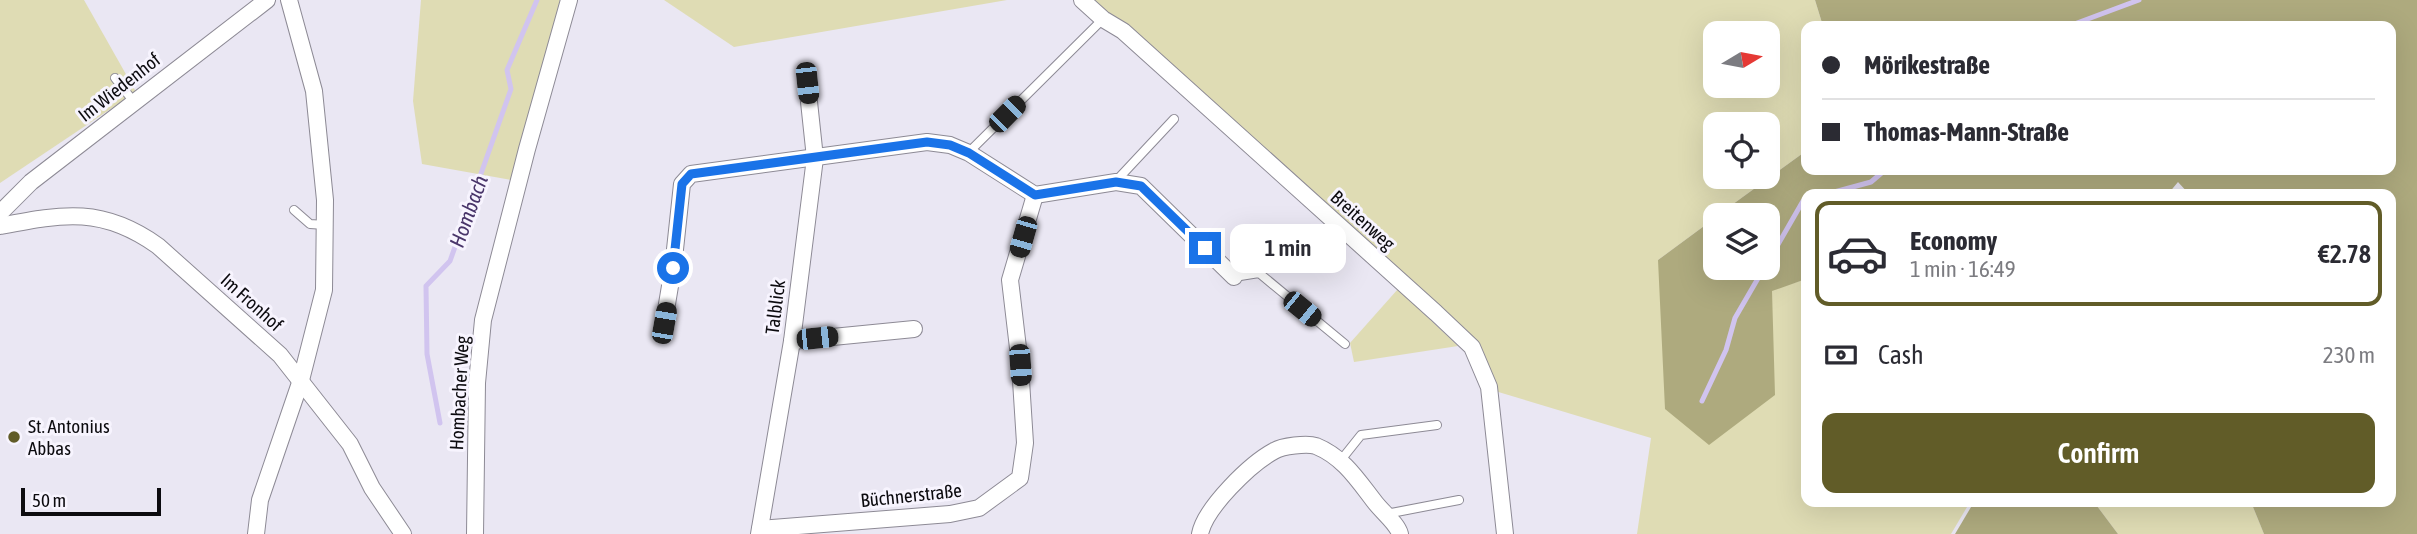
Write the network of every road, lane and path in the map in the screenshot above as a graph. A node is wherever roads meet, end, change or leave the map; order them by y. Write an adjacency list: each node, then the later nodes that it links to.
1 (267, 0): 8 (street, Im Wiedenhof)
2 (289, 0): 16 (street)
3 (569, 0): 31 (street, Hombacher Weg)
4 (1082, 0): 5 (street, Breitenweg)
5 (1103, 19): 10 (lane); 34 (street, Breitenweg)
6 (116, 78): 8 (lane)
7 (807, 83): 11 (street, Talblick)
8 (134, 102): 15 (street, Im Wiedenhof)
9 (1174, 119): 12 (lane)
10 (969, 153): 11 (street); 13 (street)
11 (815, 158): 19 (street); 21 (street, Talblick)
12 (1116, 182): 13 (street); 18 (street)
13 (1035, 195): 28 (street, Büchnerstraße)
14 (293, 210): 16 (lane)
15 (0, 213)
16 (325, 225): 23 (street)
17 (0, 226): 23 (street, Im Fronhof)
18 (1234, 277): 22 (lane)
19 (664, 323)
20 (914, 328): 21 (street)
21 (792, 341): 28 (street, Talblick)
22 (1345, 344)
23 (301, 380): 29 (street); 30 (street, Im Fronhof)
24 (1437, 425): 25 (lane)
25 (1341, 460): 27 (street); 32 (street)
26 (1458, 500): 27 (lane)
27 (1384, 514): 33 (street)
28 (760, 531)
29 (256, 534)
30 (403, 534)
31 (475, 534)
32 (1200, 534)
33 (1400, 534)
34 (1505, 534)

